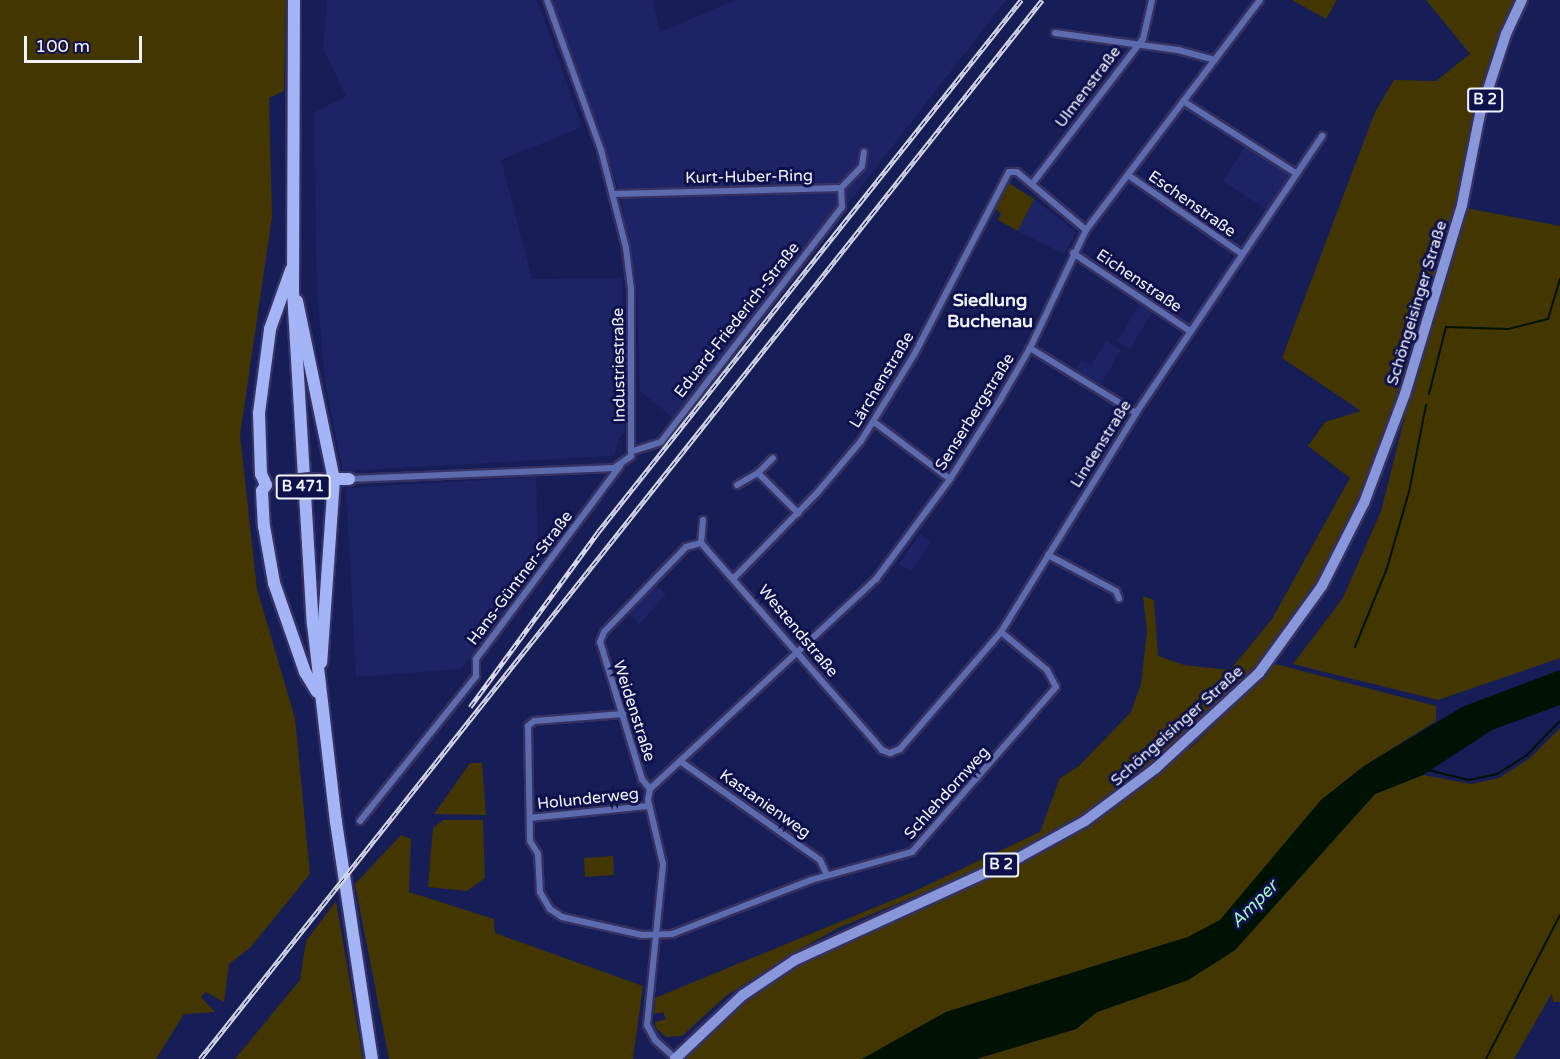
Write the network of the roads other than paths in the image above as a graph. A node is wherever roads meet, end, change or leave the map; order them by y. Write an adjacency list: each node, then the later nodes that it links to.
1 (294, 0): 20 (highway, B 471)
2 (547, 0): 16 (street, Industriestraße)
3 (1152, 0): 7 (street, Ulmenstraße)
4 (1260, 0): 8 (street, Senserbergstraße)
5 (1522, 0): 55 (main road, Schöngeisinger Straße / B 2)
6 (1055, 33): 7 (street)
7 (1139, 44): 8 (street); 14 (street, Ulmenstraße)
8 (1215, 60): 9 (street, Senserbergstraße)
9 (1183, 101): 12 (street); 13 (street, Senserbergstraße)
10 (1322, 136): 12 (street, Lindenstraße)
11 (864, 152): 15 (street)
12 (1297, 174): 19 (street, Lindenstraße)
13 (1128, 175): 17 (street, Senserbergstraße); 19 (street, Eschenstraße)
14 (1032, 184): 17 (street); 25 (street, Lärchenstraße)
15 (841, 188): 16 (street, Kurt-Huber-Ring); 26 (street, Eduard-Friederich-Straße)
16 (614, 194): 26 (street, Industriestraße)
17 (1086, 230): 18 (street, Senserbergstraße)
18 (1073, 253): 22 (street, Eichenstraße); 23 (street, Senserbergstraße)
19 (1242, 254): 22 (street, Lindenstraße)
20 (293, 265): 21 (highway, B 471); 33 (highway)
21 (293, 292): 31 (highway); 43 (highway, B 471)
22 (1190, 331): 24 (street, Lindenstraße)
23 (1030, 348): 24 (street); 30 (street, Senserbergstraße)
24 (1136, 413): 38 (street, Lindenstraße)
25 (874, 422): 30 (street); 35 (street, Lärchenstraße)
26 (633, 451): 28 (street)
27 (773, 458): 29 (street)
28 (620, 466): 32 (street); 51 (street, Hans-Güntner-Straße)
29 (758, 472): 34 (street); 35 (street)
30 (950, 478): 42 (street, Senserbergstraße)
31 (334, 479): 32 (highway); 33 (highway, bridge); 43 (highway)
32 (349, 479)
33 (266, 485): 44 (highway)
34 (736, 485)
35 (798, 513): 39 (street, Lärchenstraße)
36 (703, 520): 37 (street)
37 (701, 543): 39 (street, Westendstraße); 45 (street, Weidenstraße)
38 (1048, 555): 40 (street); 41 (street, Lindenstraße)
39 (735, 577): 42 (street, Westendstraße)
40 (1119, 598)
41 (1001, 632): 46 (street, Lindenstraße); 52 (street, Schlehdornweg)
42 (799, 652): 46 (street, Westendstraße); 47 (street, Senserbergstraße)
43 (318, 682): 44 (highway, B 471)
44 (320, 697): 54 (highway, B 471)
45 (623, 714): 48 (street, Weidenstraße); 50 (street)
46 (890, 753)
47 (680, 761): 48 (street, Senserbergstraße); 52 (street, Kastanienweg)
48 (650, 789): 49 (street, Weidenstraße)
49 (649, 806): 50 (street, Holunderweg); 53 (street, Weidenstraße)
50 (530, 818): 53 (street)
51 (360, 821)
52 (827, 875): 53 (street, Schlehdornweg)
53 (655, 936): 55 (street, Weidenstraße)
54 (372, 1059)
55 (676, 1059)

